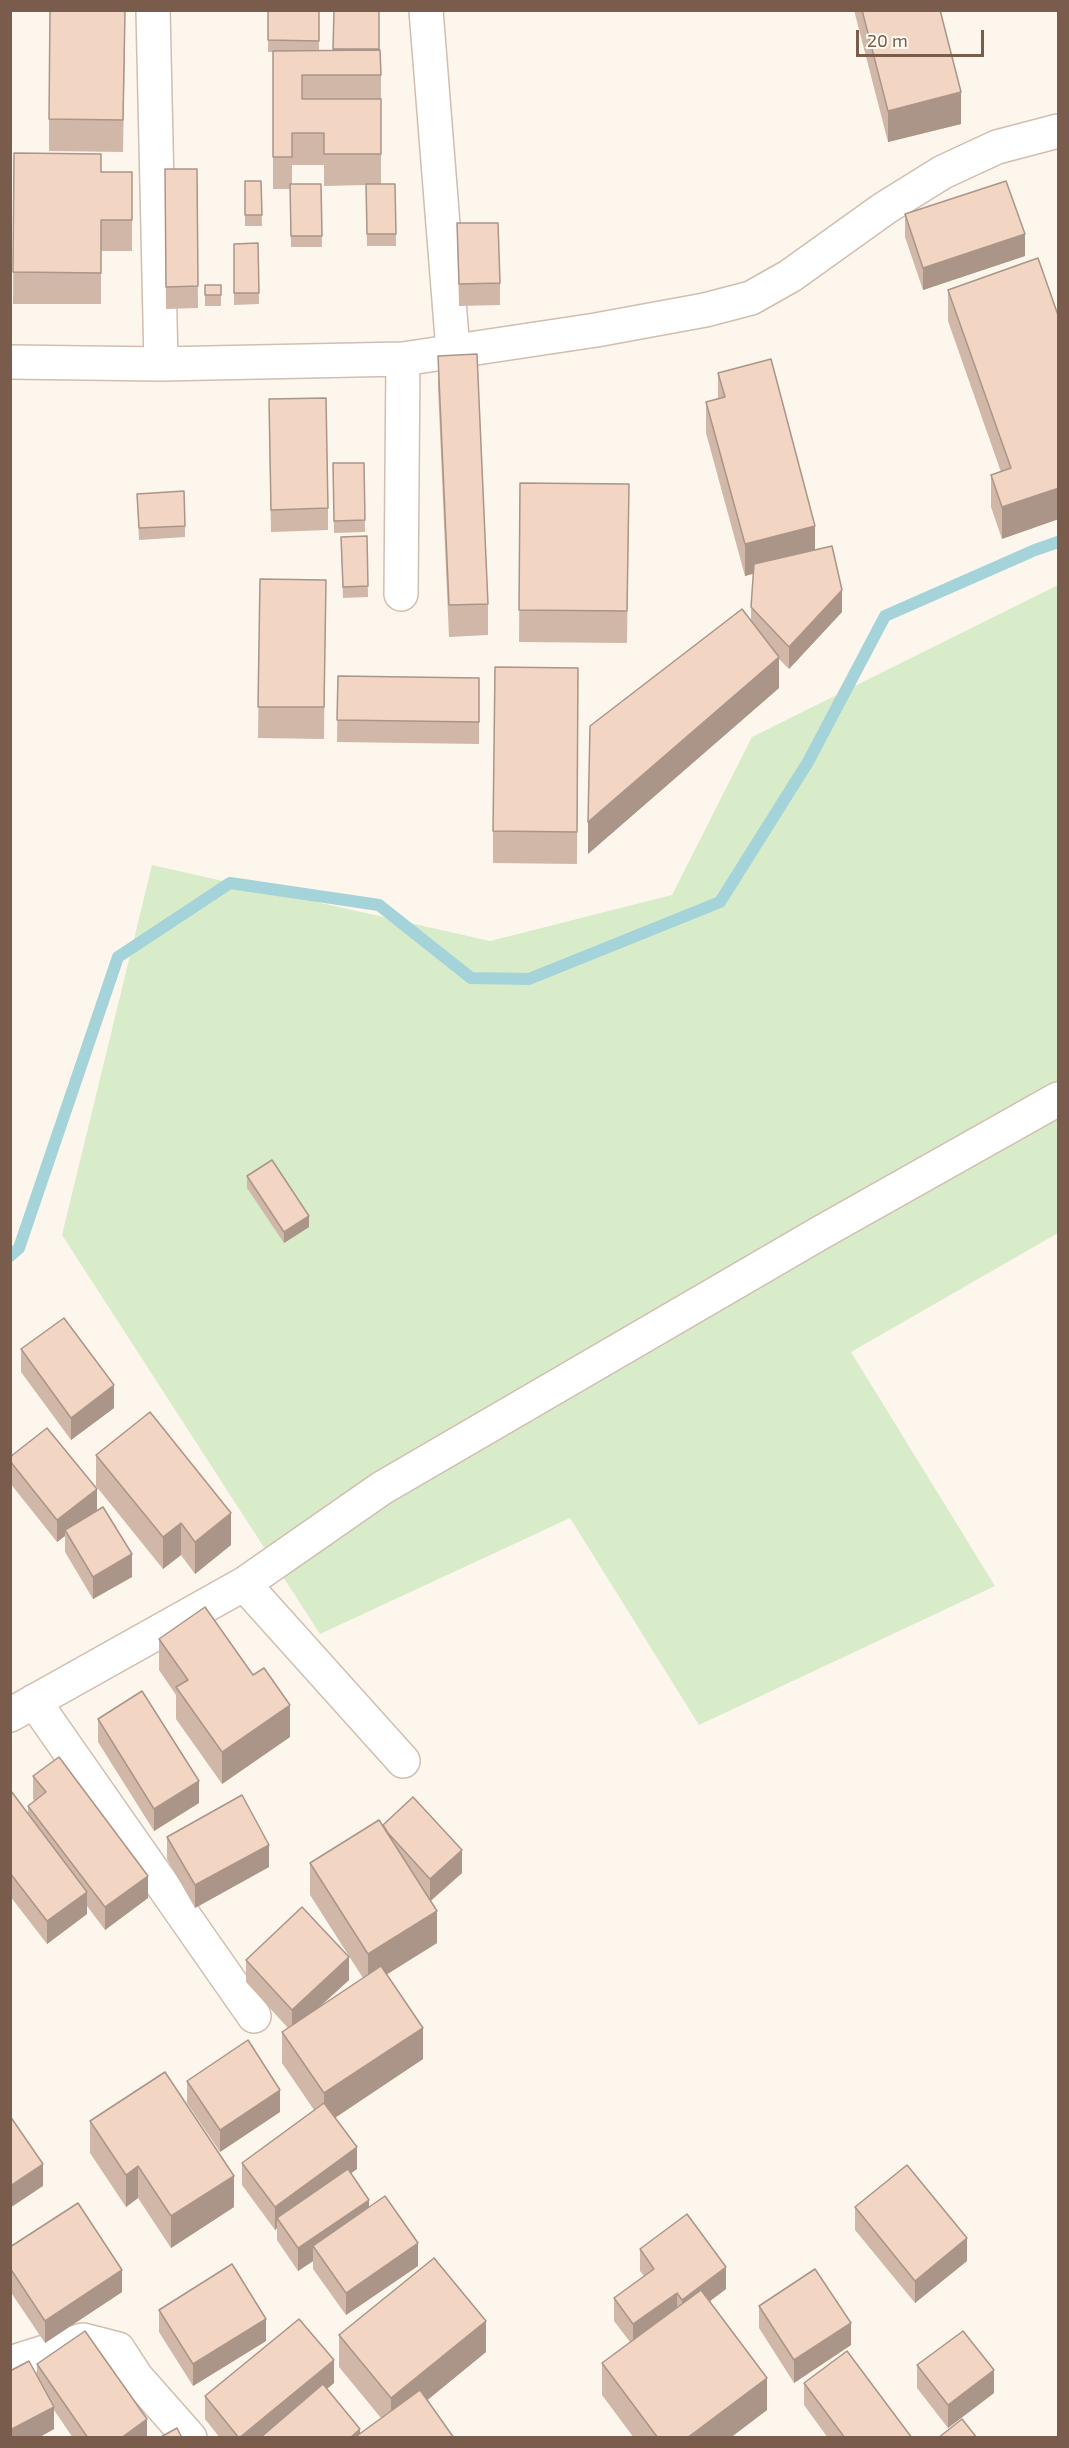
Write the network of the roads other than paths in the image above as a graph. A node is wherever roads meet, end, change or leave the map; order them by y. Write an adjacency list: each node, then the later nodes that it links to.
1 (153, 10): 7 (street)
2 (426, 10): 4 (street)
3 (1059, 131): 4 (street)
4 (453, 351): 5 (street)
5 (404, 358): 7 (street); 8 (street)
6 (10, 362): 7 (street)
7 (161, 364)
8 (401, 594)
9 (1059, 1099): 10 (street)
10 (244, 1584): 11 (street); 12 (street)
11 (22, 1708): 13 (street)
12 (404, 1761)
13 (254, 2016)
14 (10, 2363): 15 (street)
15 (190, 2438)

